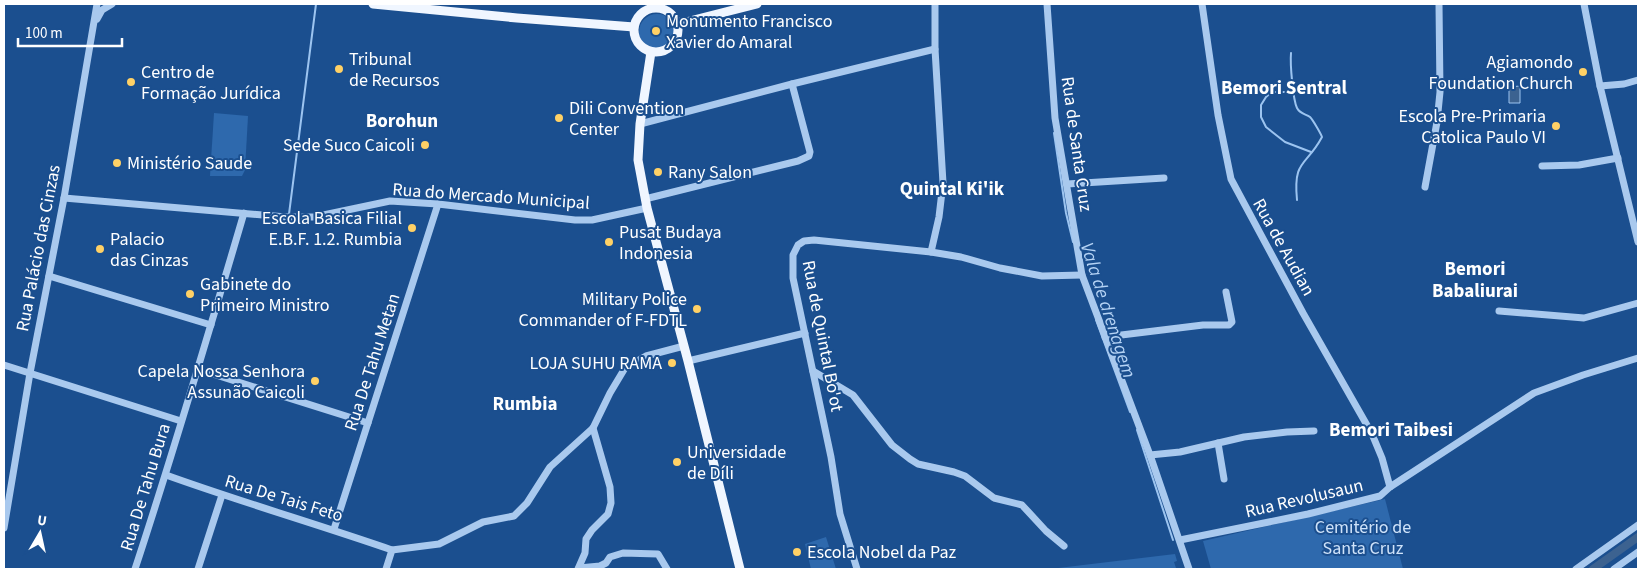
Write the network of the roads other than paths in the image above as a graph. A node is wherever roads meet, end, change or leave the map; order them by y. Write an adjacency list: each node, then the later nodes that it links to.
1 (97, 4): 11 (street, Rua Palácio das Cinzas)
2 (112, 4): 11 (street)
3 (373, 4): 13 (main road)
4 (757, 4): 12 (main road)
5 (934, 4): 14 (street)
6 (1047, 4): 23 (street, Rua de Santa Cruz)
7 (1202, 4): 55 (street, Rua de Audian)
8 (1439, 4): 24 (street)
9 (1584, 4): 18 (street)
10 (658, 6): 12 (main road); 13 (main road)
11 (94, 23): 25 (street, Rua Palácio das Cinzas)
12 (678, 24): 15 (main road)
13 (634, 27): 15 (main road)
14 (935, 49): 17 (street); 31 (street)
15 (651, 52): 19 (main road)
16 (1638, 80): 18 (street)
17 (792, 84): 19 (street); 26 (street, Rua do Mercado Municipal)
18 (1600, 86): 20 (street)
19 (640, 124): 26 (main road)
20 (1618, 158): 21 (street); 29 (street)
21 (1542, 166)
22 (1164, 178): 23 (street)
23 (1066, 184): 32 (street, Rua de Santa Cruz)
24 (1425, 187)
25 (64, 198): 28 (street, Rua do Mercado Municipal); 33 (street, Rua Palácio das Cinzas)
26 (646, 203): 27 (street, Rua do Mercado Municipal); 40 (main road)
27 (438, 204): 28 (street, Rua do Mercado Municipal); 48 (street, Rua De Tahu Metan)
28 (244, 213): 37 (street, Rua De Tahu Bura)
29 (1635, 213): 30 (street)
30 (1638, 237)
31 (931, 252): 32 (street, Rua de Quintal Bo'ot); 38 (street, Rua de Quintal Bo'ot)
32 (1079, 275): 39 (street, Rua de Santa Cruz)
33 (49, 276): 37 (street); 46 (street, Rua Palácio das Cinzas)
34 (1226, 292): 39 (street)
35 (1638, 303): 36 (street)
36 (1499, 311)
37 (211, 325): 44 (street, Rua De Tahu Bura)
38 (804, 333): 42 (street); 45 (street, Rua de Quintal Bo'ot)
39 (1105, 337): 52 (street, Rua de Santa Cruz)
40 (684, 346): 42 (main road); 49 (street)
41 (1638, 358): 55 (street, Rua Revolusaun)
42 (688, 361): 69 (main road)
43 (4, 365): 46 (street)
44 (197, 369): 47 (street, Rua De Tahu Bura); 48 (street)
45 (814, 371): 61 (street); 70 (street, Rua de Quintal Bo'ot)
46 (30, 373): 47 (street); 58 (street, Rua Palácio das Cinzas)
47 (181, 421): 53 (street, Rua De Tahu Bura)
48 (368, 422): 59 (street, Rua De Tahu Metan)
49 (593, 428): 62 (street); 64 (street)
50 (1314, 432): 51 (street)
51 (1218, 443): 52 (street); 54 (street)
52 (1150, 455): 60 (street, Rua de Santa Cruz)
53 (166, 475): 56 (street, Rua De Tais Feto); 65 (street, Rua De Tahu Bura)
54 (1224, 479)
55 (1390, 487): 60 (street, Rua Revolusaun)
56 (222, 495): 59 (street, Rua De Tais Feto); 66 (street)
57 (1638, 525): 72 (street)
58 (4, 528)
59 (334, 530): 62 (street, Rua De Tais Feto)
60 (1180, 540): 71 (street, Rua de Santa Cruz)
61 (1064, 546)
62 (392, 550): 67 (street)
63 (1638, 552): 73 (street)
64 (579, 568): 68 (street)
65 (135, 569)
66 (198, 569)
67 (386, 569)
68 (667, 569)
69 (740, 569)
70 (857, 569)
71 (1189, 569)
72 (1576, 569)
73 (1614, 569)

